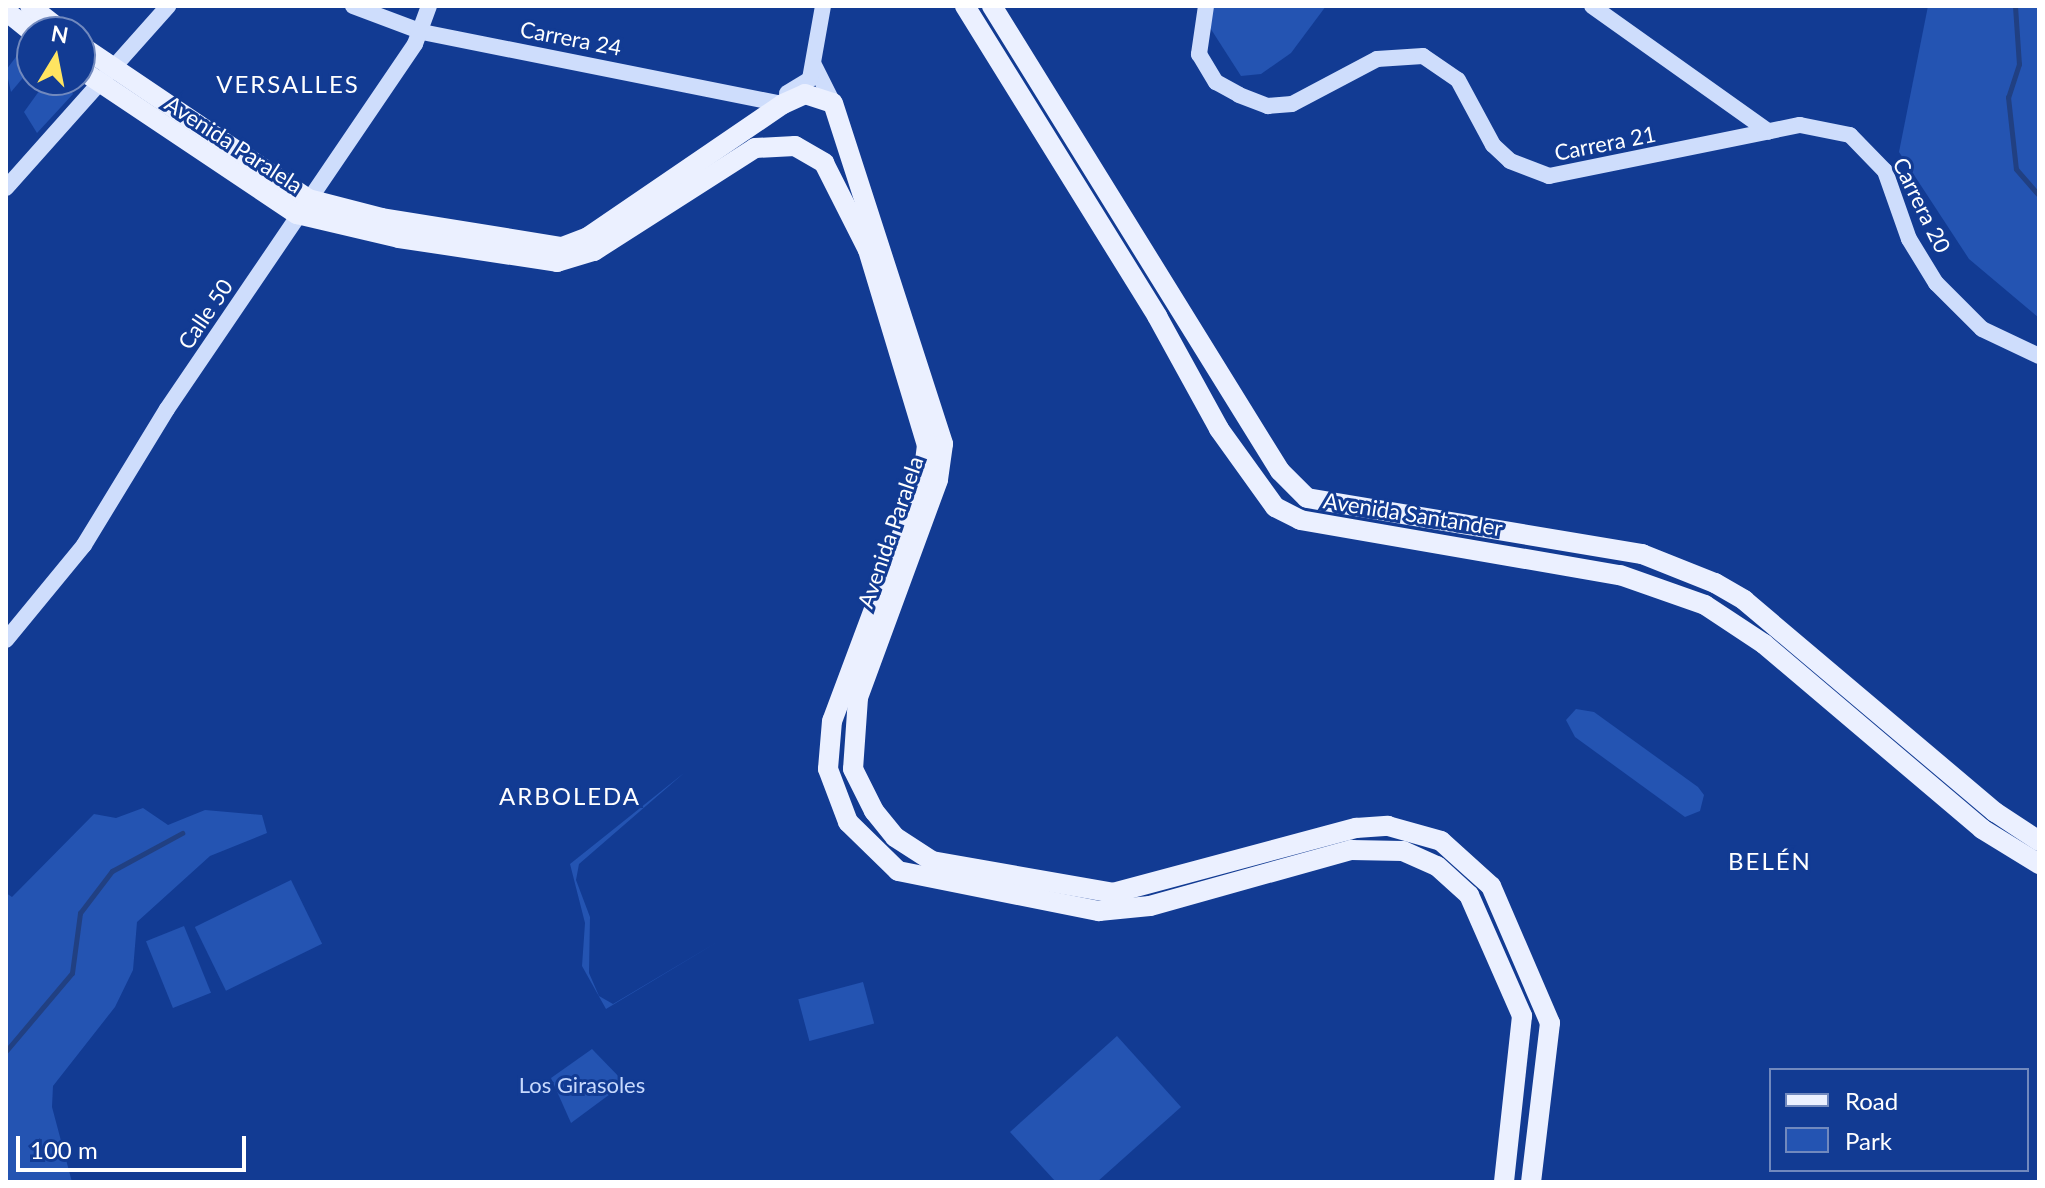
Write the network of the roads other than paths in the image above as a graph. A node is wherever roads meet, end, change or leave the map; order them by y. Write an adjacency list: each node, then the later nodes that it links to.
1 (168, 6): 13 (main road)
2 (353, 6): 9 (main road, Carrera 24)
3 (429, 6): 9 (main road, Calle 50)
4 (823, 6): 11 (main road)
5 (965, 6): 24 (main road, Avenida Santander)
6 (992, 6): 23 (main road, Avenida Santander)
7 (1592, 6): 17 (main road)
8 (1206, 7): 17 (main road, Carrera 21)
9 (422, 32): 14 (main road, Carrera 24); 20 (main road, Calle 50)
10 (96, 65): 13 (main road, Avenida Paralela)
11 (814, 65): 14 (main road); 16 (main road)
12 (96, 74): 13 (main road, Avenida Paralela)
13 (106, 77): 19 (main road); 20 (main road, Avenida Paralela)
14 (744, 95): 15 (main road, Carrera 24)
15 (783, 104): 16 (main road, Avenida Paralela); 20 (main road, Avenida Paralela)
16 (836, 112): 18 (main road); 26 (main road, Avenida Paralela)
17 (1769, 132): 21 (main road, Carrera 20)
18 (809, 151): 20 (main road, Avenida Paralela); 25 (main road, Avenida Paralela)
19 (6, 188)
20 (302, 206): 22 (main road, Calle 50)
21 (2039, 356)
22 (6, 640)
23 (2039, 841)
24 (2039, 864)
25 (1504, 1182)
26 (1531, 1182)

